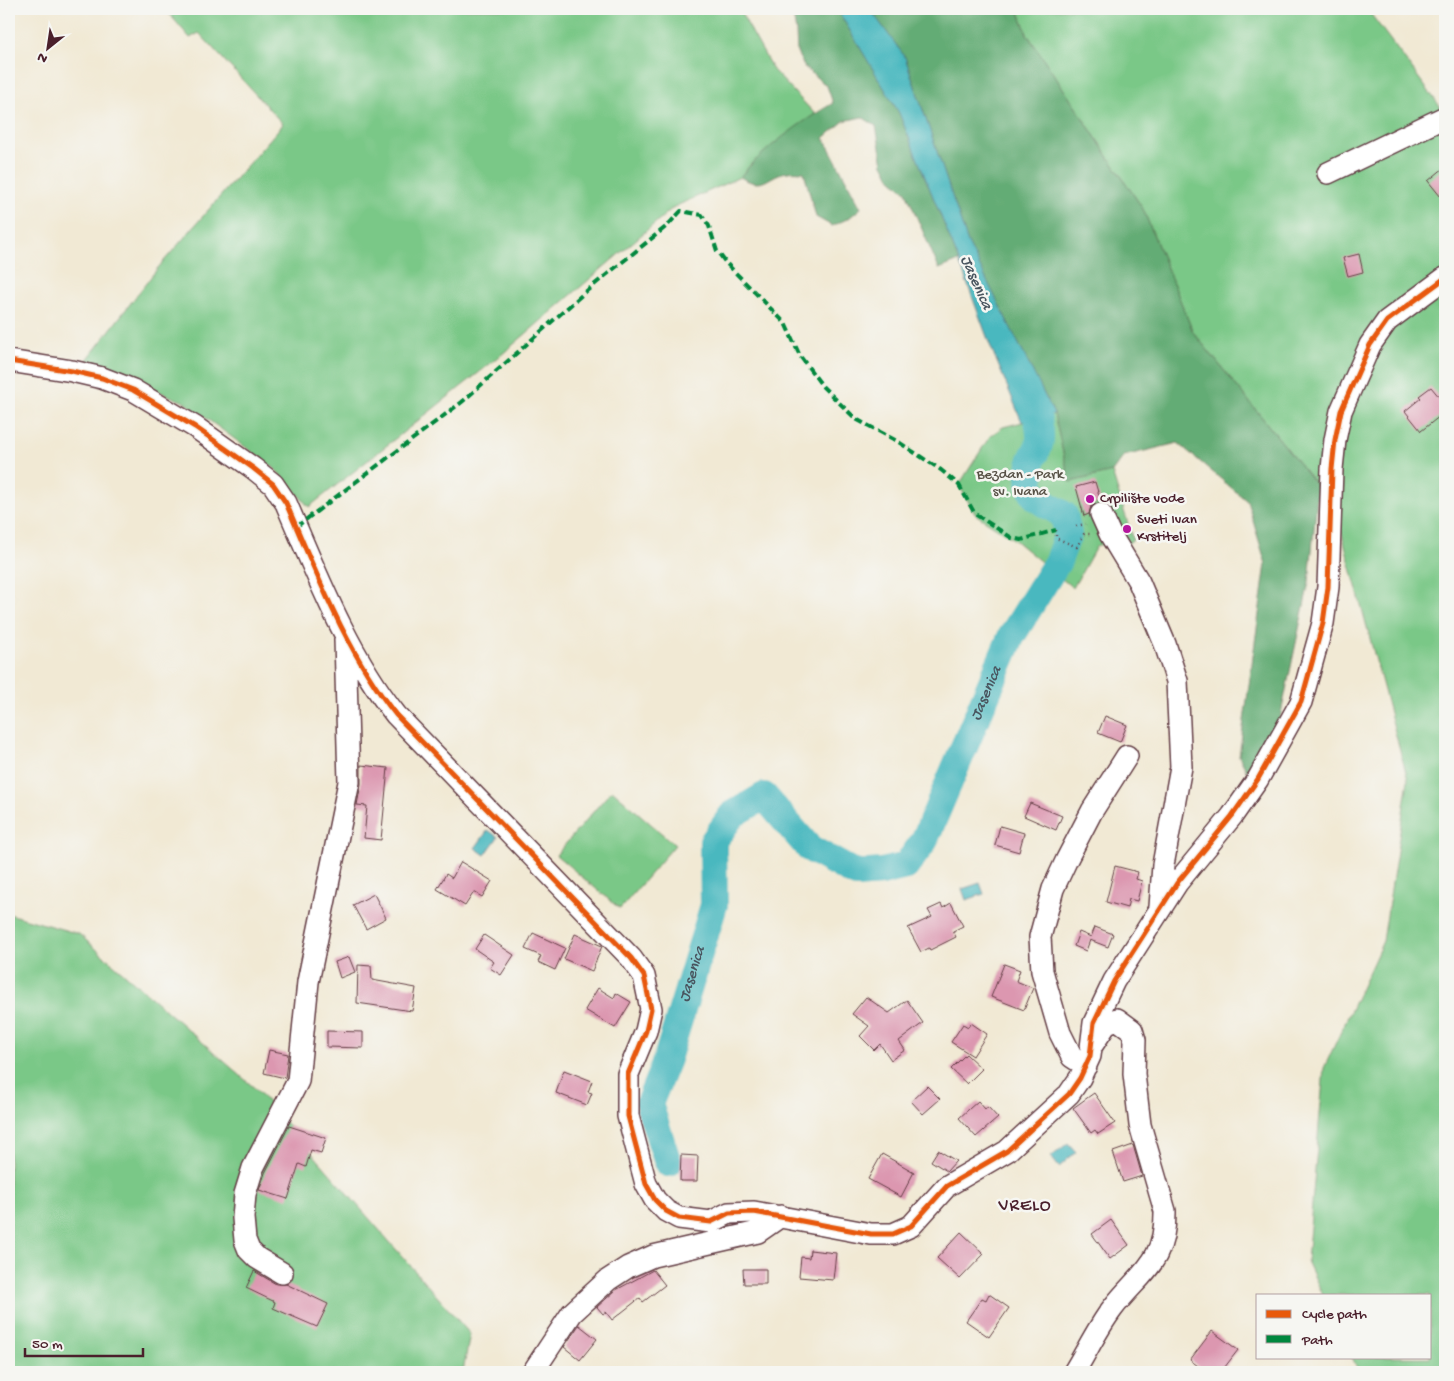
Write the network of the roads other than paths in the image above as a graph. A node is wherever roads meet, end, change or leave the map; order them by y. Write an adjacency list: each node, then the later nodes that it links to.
1 (1445, 116): 2 (street)
2 (1328, 173)
3 (1445, 278): 8 (street)
4 (9, 361): 6 (street)
5 (1101, 514): 8 (street)
6 (345, 631): 10 (street); 11 (street)
7 (1127, 756): 9 (street)
8 (1160, 907): 9 (street)
9 (1089, 1056): 10 (street); 13 (street)
10 (781, 1216): 12 (street)
11 (282, 1273)
12 (533, 1372)
13 (1074, 1372)

